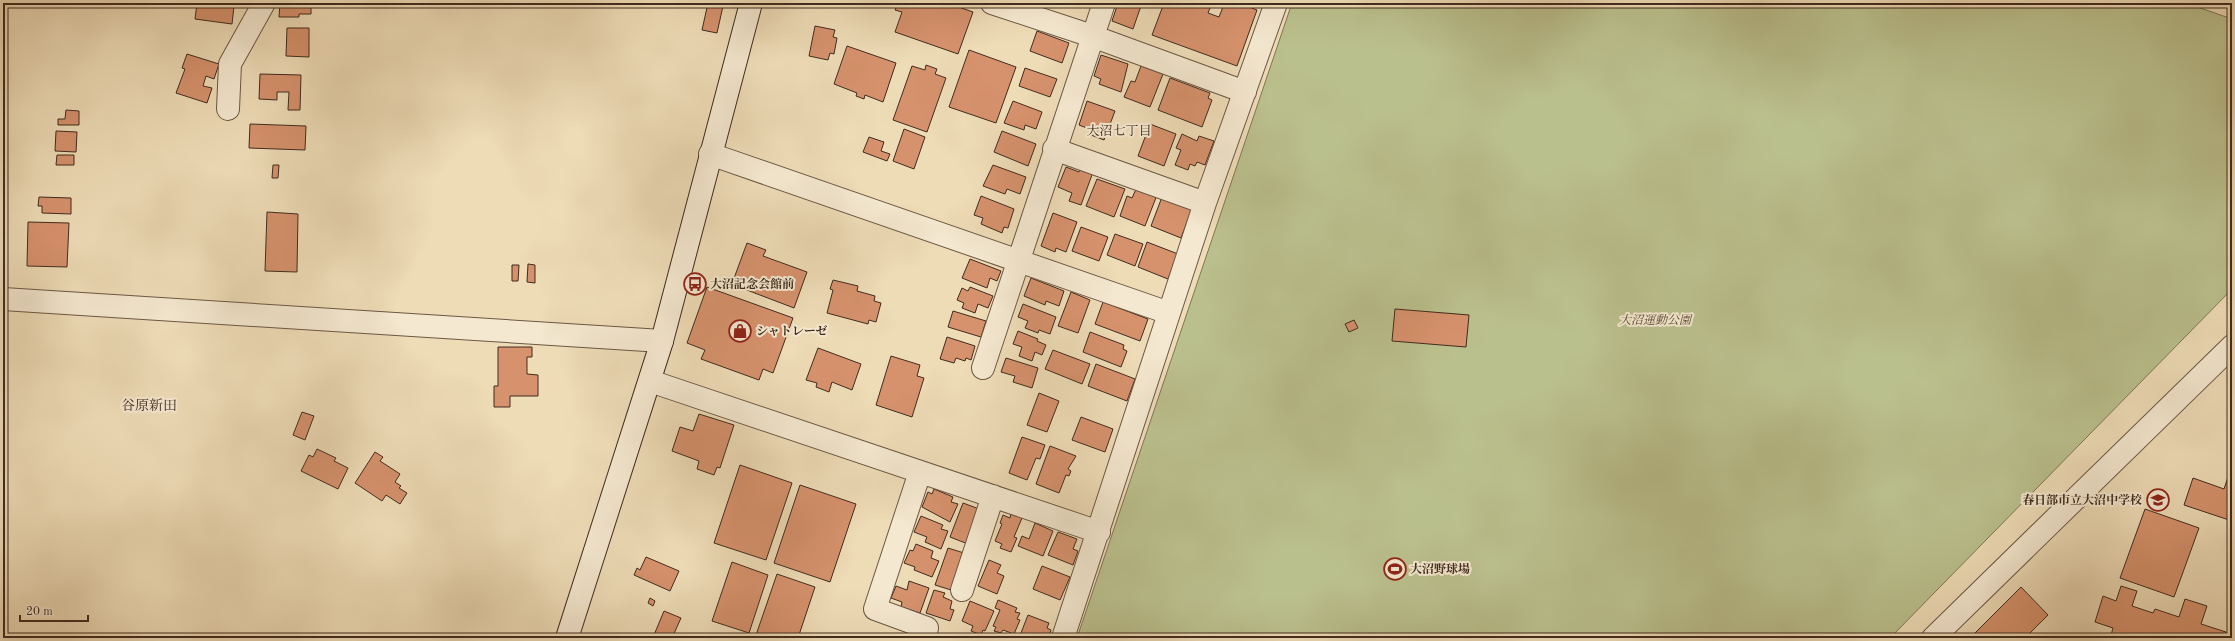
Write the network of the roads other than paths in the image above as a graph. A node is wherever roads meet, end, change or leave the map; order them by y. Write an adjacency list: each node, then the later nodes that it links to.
1 (264, 3): 8 (street)
2 (751, 3): 10 (street)
3 (992, 3): 6 (street)
4 (1104, 3): 6 (street)
5 (1276, 3): 7 (street)
6 (1092, 36): 7 (street); 9 (street)
7 (1245, 92): 11 (street)
8 (228, 109)
9 (1054, 149): 11 (street); 12 (street)
10 (710, 154): 12 (street); 15 (street)
11 (1205, 203): 14 (street)
12 (1017, 260): 14 (street); 17 (street)
13 (3, 299): 15 (street)
14 (1169, 313): 21 (street)
15 (662, 342): 18 (street)
16 (2232, 346): 26 (street)
17 (983, 368)
18 (650, 382): 19 (street); 23 (street)
19 (920, 472): 20 (street); 24 (street)
20 (993, 496): 21 (street); 22 (street)
21 (1099, 532): 25 (street)
22 (962, 590)
23 (567, 638)
24 (924, 638)
25 (1063, 638)
26 (1933, 638)

